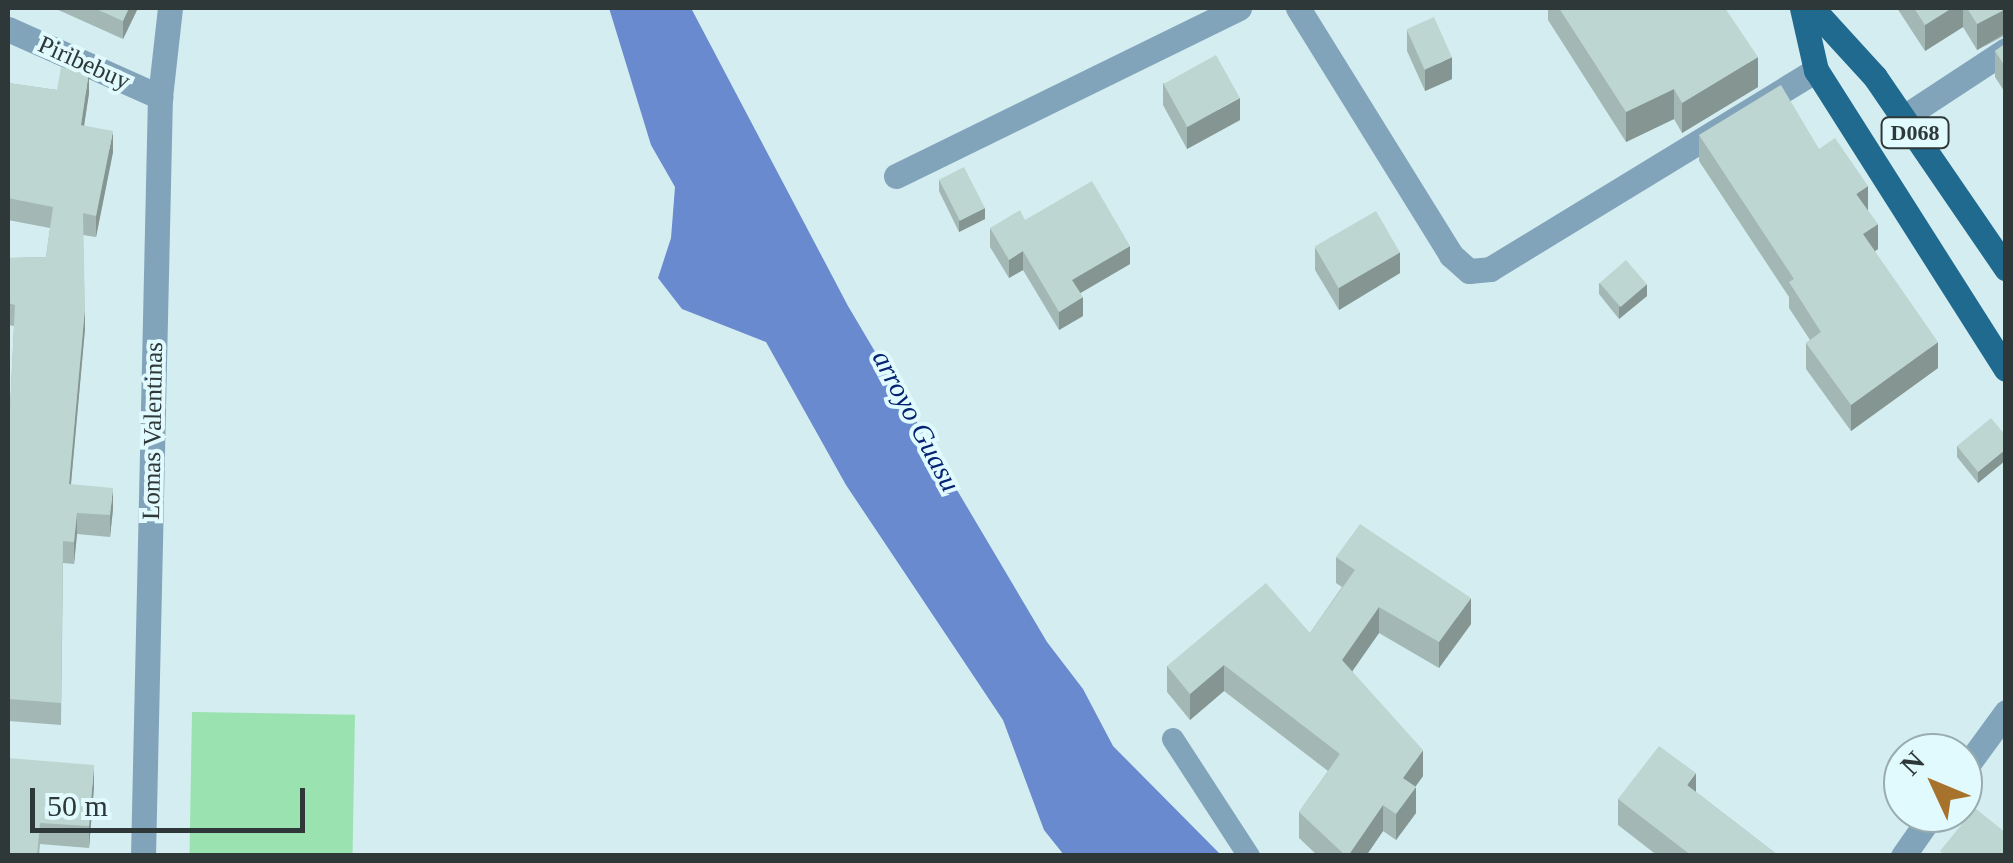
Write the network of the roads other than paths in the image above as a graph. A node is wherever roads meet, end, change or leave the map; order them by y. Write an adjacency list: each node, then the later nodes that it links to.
1 (170, 8): 9 (street, Lomas Valentinas)
2 (1238, 8): 11 (street)
3 (1298, 8): 8 (street)
4 (1802, 8): 8 (main road, D068)
5 (1812, 8): 10 (main road, D068)
6 (8, 28): 9 (street, Piribebuy)
7 (2006, 50): 10 (street)
8 (1816, 70): 13 (main road, D068)
9 (160, 97): 18 (street, Lomas Valentinas)
10 (1904, 116): 12 (main road, D068)
11 (896, 176)
12 (2006, 268)
13 (2006, 370)
14 (2006, 712): 16 (street)
15 (1173, 738): 19 (lane)
16 (1983, 744)
17 (1919, 833): 20 (street)
18 (143, 856)
19 (1249, 856)
20 (1902, 856)

